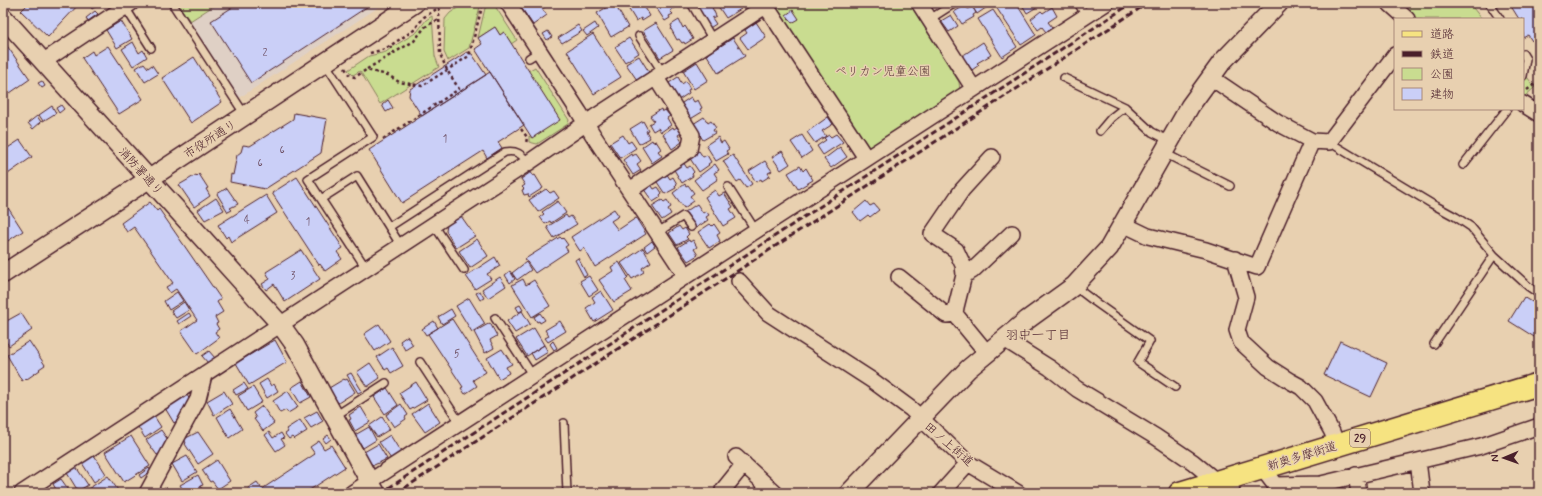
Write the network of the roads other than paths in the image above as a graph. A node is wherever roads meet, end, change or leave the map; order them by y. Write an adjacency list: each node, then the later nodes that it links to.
1 (172, 3): 35 (lane)
2 (416, 3): 25 (street, 市役所通り)
3 (508, 3): 36 (street)
4 (691, 3): 20 (lane)
5 (919, 3): 17 (street)
6 (955, 3): 17 (lane)
7 (1078, 3): 14 (lane)
8 (1106, 3): 14 (street)
9 (1279, 3): 28 (street)
10 (1389, 3): 15 (street)
11 (1489, 3): 16 (lane)
12 (766, 4): 20 (street); 42 (street)
13 (128, 5): 21 (lane); 24 (street)
14 (1086, 16): 30 (street)
15 (1406, 18)
16 (1499, 18)
17 (930, 19): 30 (street)
18 (4, 22): 24 (street, 消防署通り)
19 (639, 36): 27 (lane)
20 (713, 40): 27 (street)
21 (151, 48)
22 (1524, 56): 26 (lane)
23 (1394, 57): 39 (street)
24 (44, 61): 45 (street, 消防署通り)
25 (325, 63): 35 (street, 市役所通り); 49 (lane)
26 (1524, 70)
27 (659, 76): 36 (street); 48 (street)
28 (1210, 77): 38 (street); 40 (street)
29 (1064, 78): 32 (lane)
30 (974, 89): 42 (street)
31 (1524, 105): 34 (street)
32 (1125, 108): 37 (lane); 40 (lane)
33 (1506, 110): 44 (lane)
34 (1539, 114)
35 (245, 116): 45 (street, 市役所通り)
36 (586, 124): 43 (street); 48 (street)
37 (1100, 131)
38 (1312, 141): 39 (street); 59 (street)
39 (1329, 142): 58 (lane)
40 (1167, 147): 46 (lane); 50 (street)
41 (992, 156): 63 (street)
42 (866, 158): 54 (street)
43 (528, 163): 51 (street); 52 (lane)
44 (1463, 165)
45 (149, 179): 62 (street, 市役所通り); 71 (street, 消防署通り)
46 (1230, 186)
47 (728, 187): 54 (lane)
48 (630, 190): 55 (street)
49 (322, 199): 52 (lane); 60 (lane)
50 (1123, 224): 59 (street); 67 (street)
51 (434, 225): 57 (street); 61 (lane)
52 (389, 227): 57 (lane)
53 (691, 227): 55 (lane)
54 (756, 231): 64 (street)
55 (658, 232): 64 (street)
56 (1012, 232): 63 (street)
57 (401, 246): 60 (street)
58 (1494, 255): 68 (lane); 73 (lane)
59 (1235, 259): 86 (street)
60 (366, 268): 71 (street)
61 (464, 270)
62 (3, 274)
63 (964, 275): 69 (street)
64 (686, 276): 77 (street)
65 (899, 277): 69 (street)
66 (739, 281): 82 (street, 田ノ上街道)
67 (1074, 286): 72 (street); 80 (lane)
68 (1539, 294)
69 (955, 314): 74 (street)
70 (495, 318): 77 (lane)
71 (280, 324): 76 (street); 81 (street, 消防署通り)
72 (1004, 339): 74 (street); 91 (street)
73 (1434, 344)
74 (987, 353): 82 (street)
75 (420, 362): 83 (lane)
76 (204, 375): 95 (street); 96 (street)
77 (533, 376): 83 (street)
78 (386, 383): 81 (lane)
79 (1539, 384): 86 (main road, 新奥多摩街道 / 29)
80 (1175, 387)
81 (335, 416): 92 (street, 消防署通り)
82 (920, 419): 88 (street, 田ノ上街道); 94 (street)
83 (460, 423): 92 (street)
84 (564, 424): 98 (lane)
85 (1539, 426): 87 (street)
86 (1337, 445): 89 (main road, 新奥多摩街道 / 29)
87 (1418, 461): 90 (street); 104 (street)
88 (968, 462): 100 (street); 101 (street, 田ノ上街道)
89 (1262, 468): 90 (street); 91 (main road, 新奥多摩街道 / 29)
90 (1356, 475): 103 (street)
91 (1226, 484): 102 (main road, 新奥多摩街道 / 29)
92 (373, 487): 97 (street)
93 (723, 490): 99 (street)
94 (856, 491)
95 (22, 493)
96 (147, 493)
97 (352, 493)
98 (567, 493)
99 (775, 493)
100 (941, 493)
101 (1018, 493)
102 (1180, 493)
103 (1359, 493)
104 (1422, 493)

